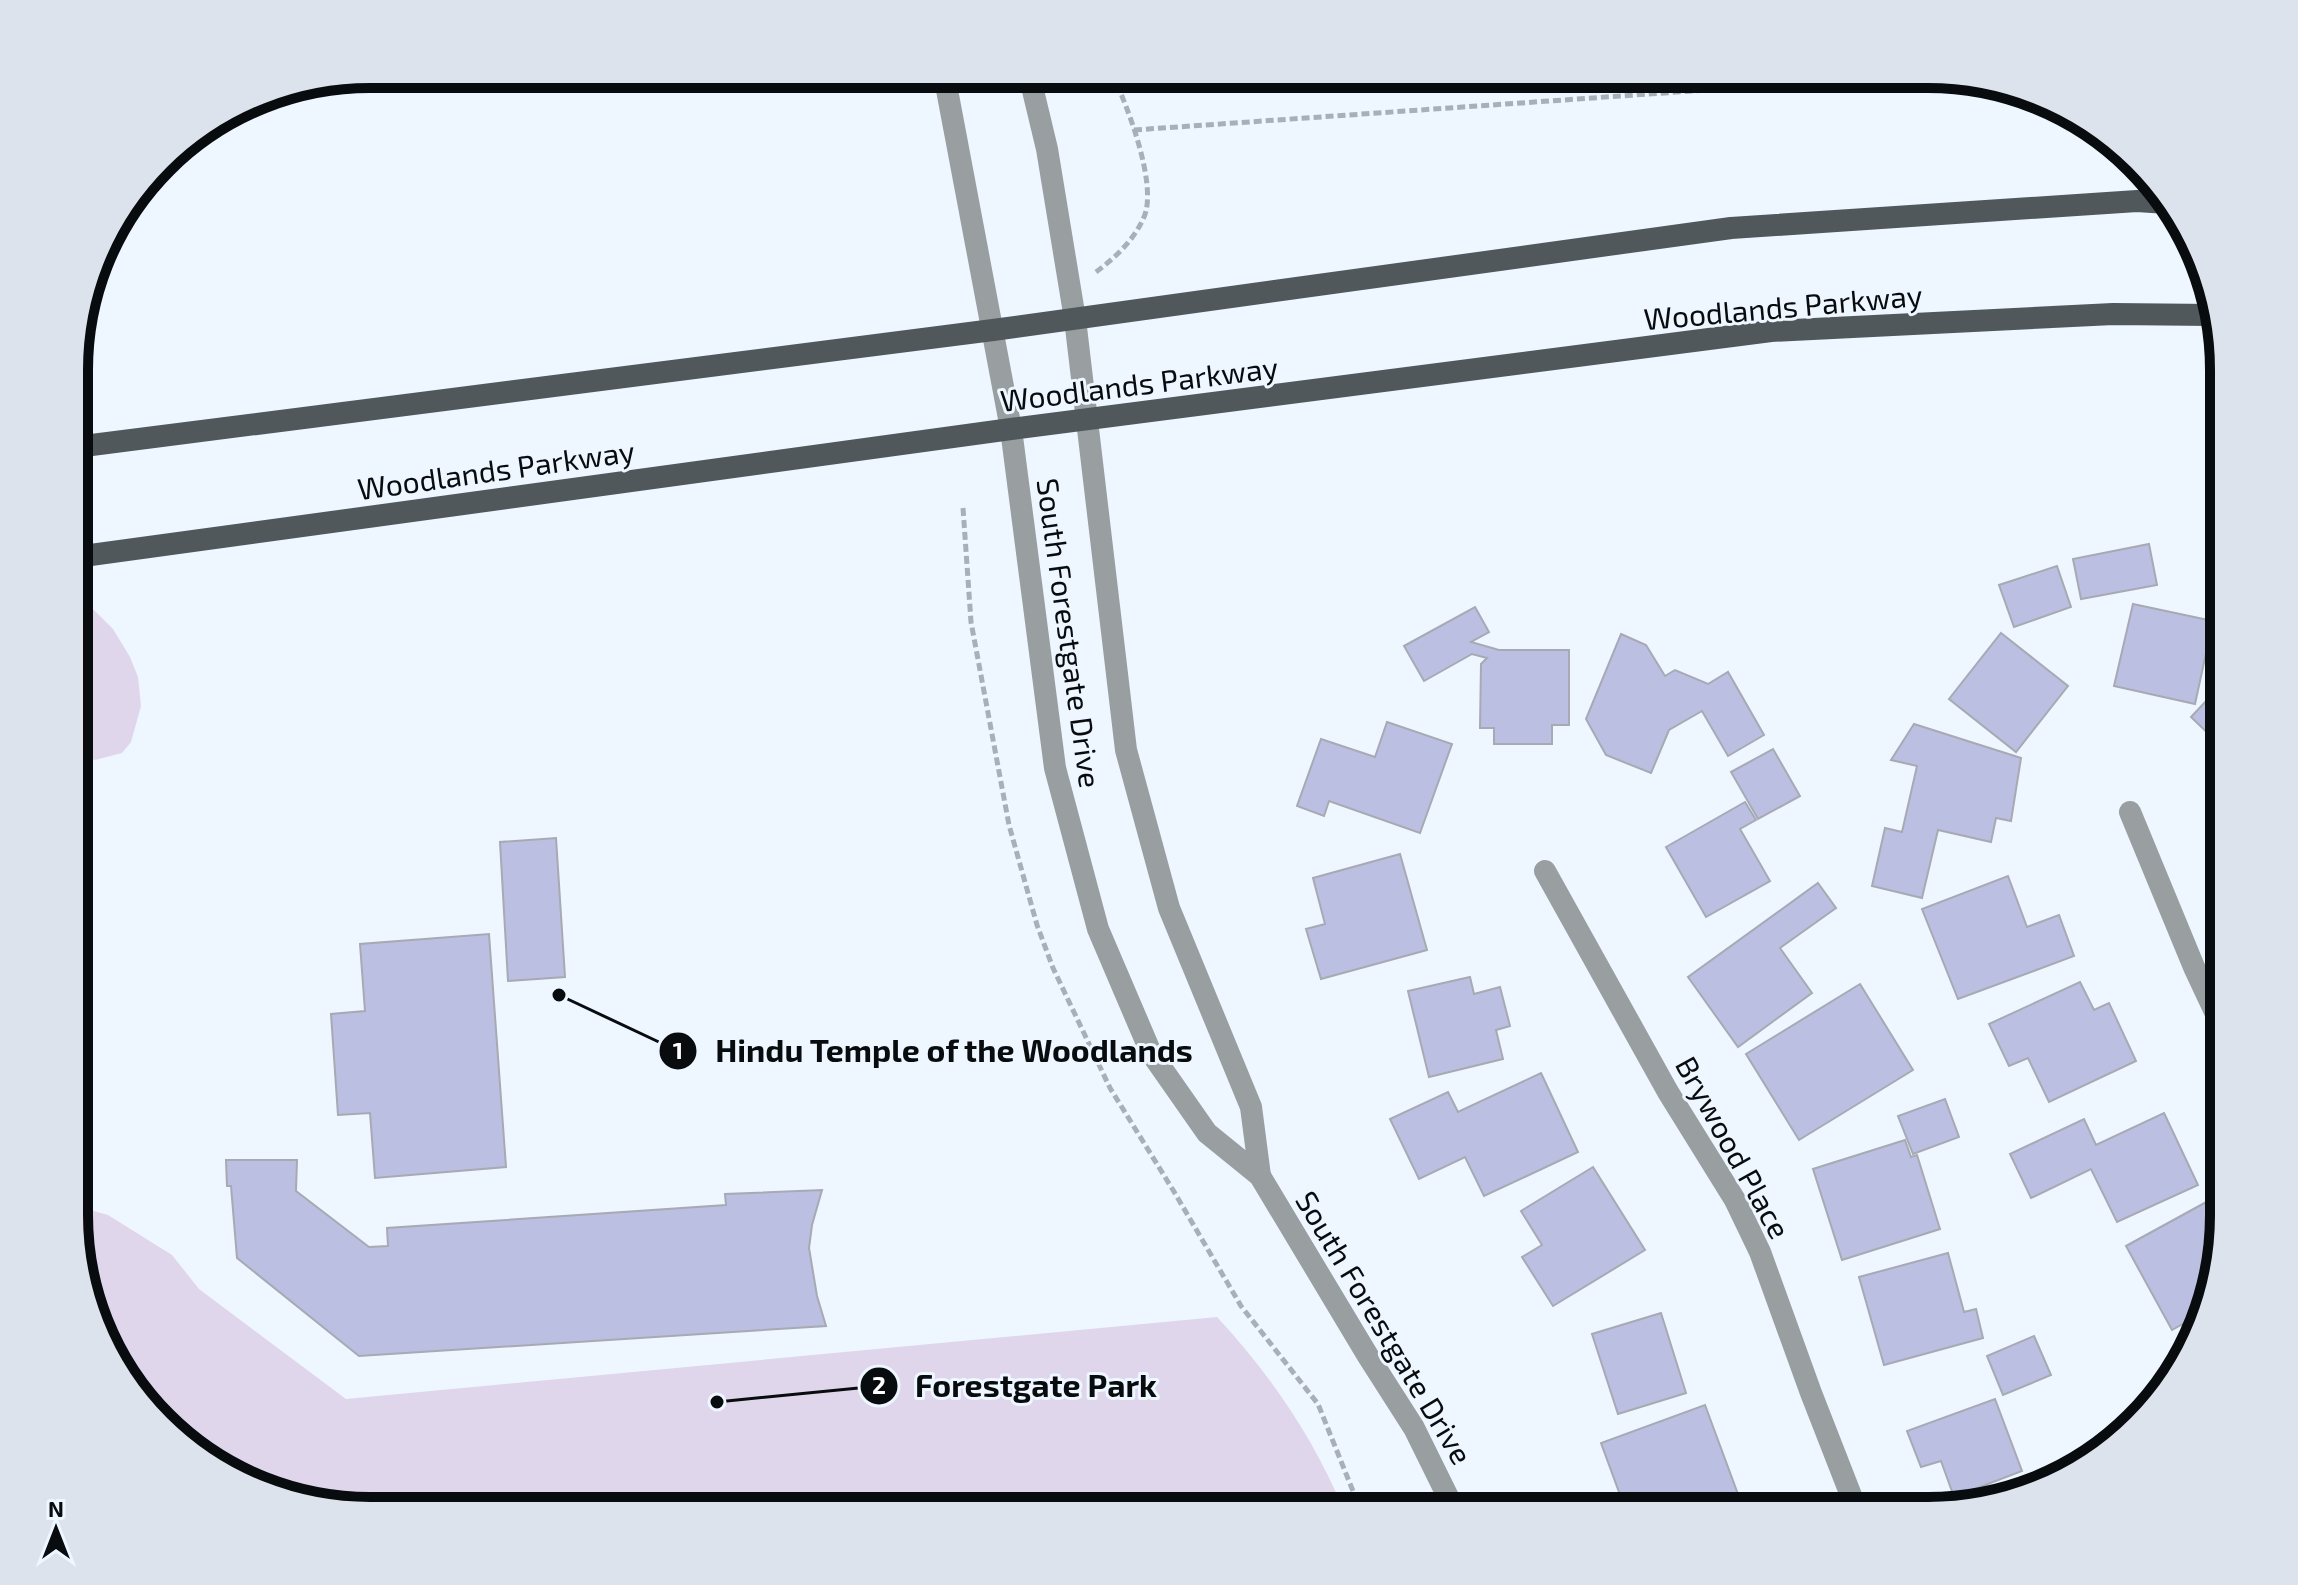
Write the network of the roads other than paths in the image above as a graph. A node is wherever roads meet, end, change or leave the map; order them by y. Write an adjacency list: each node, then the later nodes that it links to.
1 (947, 88): 6 (street, South Forestgate Drive)
2 (1032, 88): 5 (street, South Forestgate Drive)
3 (2155, 202): 5 (main road)
4 (2205, 315): 7 (main road, Woodlands Parkway)
5 (1075, 319): 6 (main road); 7 (street, South Forestgate Drive)
6 (993, 330): 8 (street, South Forestgate Drive); 9 (main road)
7 (1087, 420): 8 (main road, Woodlands Parkway); 14 (street, South Forestgate Drive)
8 (1011, 429): 10 (main road, Woodlands Parkway); 14 (street, South Forestgate Drive)
9 (88, 445)
10 (88, 555)
11 (2130, 812): 13 (street)
12 (1545, 871): 16 (street, Brywood Place)
13 (2210, 1001)
14 (1260, 1176): 15 (street, South Forestgate Drive)
15 (1448, 1497)
16 (1852, 1497)

